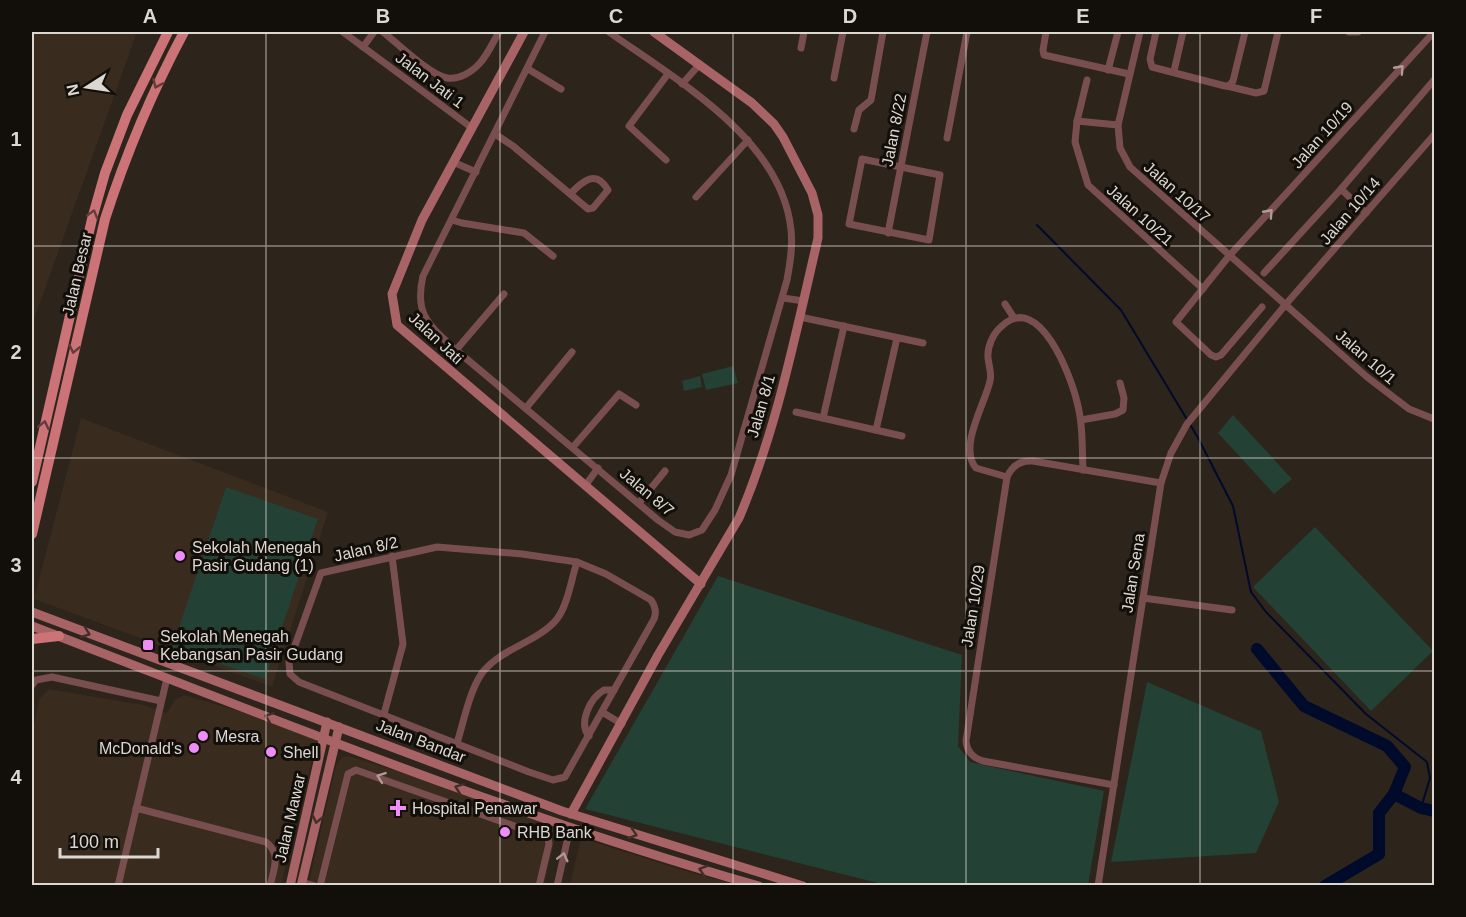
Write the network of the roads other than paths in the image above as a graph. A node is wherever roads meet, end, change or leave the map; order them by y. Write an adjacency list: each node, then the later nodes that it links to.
1 (168, 32): 90 (main road, Jalan Besar, one-way to 1)
2 (184, 32): 94 (main road, Jalan Besar, one-way to 94)
3 (343, 32): 27 (street, Jalan Jati 1)
4 (374, 32): 27 (street)
5 (383, 32): 26 (street)
6 (499, 32): 26 (street)
7 (524, 32): 43 (street, Jalan Jati)
8 (545, 32): 30 (street, Jalan 8/7)
9 (609, 32): 33 (street, Jalan 8/7)
10 (654, 32): 29 (street, Jalan 8/1)
11 (804, 32): 28 (street)
12 (843, 32): 35 (street)
13 (883, 32): 44 (street)
14 (927, 32): 51 (street, Jalan 8/22)
15 (967, 32): 47 (street)
16 (1046, 32): 31 (street)
17 (1118, 32): 31 (street)
18 (1140, 32): 34 (street, Jalan 10/17)
19 (1156, 32): 32 (street)
20 (1183, 32): 32 (street)
21 (1245, 32): 39 (street)
22 (1278, 32): 39 (street)
23 (1349, 32): 24 (street)
24 (1358, 32)
25 (1434, 32): 60 (street, Jalan 10/19, one-way to 25)
26 (392, 34)
27 (363, 47): 43 (street, Jalan Jati 1)
28 (801, 48)
29 (700, 64): 38 (street); 65 (street, Jalan 8/1)
30 (528, 69): 40 (street); 45 (street, Jalan 8/7)
31 (1108, 70): 34 (street)
32 (1174, 71): 39 (street)
33 (668, 74): 38 (street, Jalan 8/7); 49 (street)
34 (1130, 74): 42 (street, Jalan 10/17)
35 (834, 78)
36 (1087, 80): 41 (street, Jalan 10/21)
37 (1434, 80): 53 (street)
38 (682, 84): 48 (street, Jalan 8/7)
39 (1225, 86)
40 (561, 89)
41 (1077, 121): 42 (street); 62 (street, Jalan 10/21)
42 (1118, 125): 60 (street, Jalan 10/17)
43 (472, 128): 50 (street, Jalan Jati)
44 (854, 129)
45 (495, 134): 52 (street, Jalan 8/7); 54 (street)
46 (1434, 135): 56 (street, Jalan 10/14)
47 (947, 138)
48 (748, 140): 55 (street); 64 (street, Jalan 8/7)
49 (666, 160)
50 (453, 162): 52 (street); 92 (street, Jalan Jati)
51 (901, 167): 58 (street, Jalan 8/22); 58 (street); 58 (street)
52 (476, 172): 57 (street, Jalan 8/7)
53 (1341, 189): 56 (street); 61 (street)
54 (571, 194): 54 (street)
55 (696, 197)
56 (1366, 213): 67 (street, Jalan 10/14)
57 (452, 220): 59 (street); 74 (street, Jalan 8/7)
58 (888, 233)
59 (553, 256)
60 (1229, 256): 62 (street, Jalan 10/19); 67 (street, Jalan 10/17)
61 (1264, 273)
62 (1203, 289): 68 (street, Jalan 10/19)
63 (504, 294): 74 (street)
64 (783, 298): 65 (street); 93 (street, Jalan 8/7)
65 (804, 301): 69 (street, Jalan 8/1)
66 (1005, 304): 70 (street)
67 (1286, 304): 81 (street, Jalan 10/1); 91 (street, Jalan Sena)
68 (1262, 307)
69 (800, 317): 71 (street); 97 (street, Jalan 8/1)
70 (1014, 318): 82 (street); 89 (street)
71 (844, 326): 72 (street); 80 (street)
72 (897, 338): 73 (street); 83 (street)
73 (923, 343)
74 (456, 350): 78 (street, Jalan 8/7)
75 (572, 352): 78 (street)
76 (1120, 382): 82 (street)
77 (636, 405): 85 (street)
78 (526, 408): 85 (street, Jalan 8/7)
79 (796, 412): 80 (street)
80 (823, 418): 83 (street)
81 (1434, 419)
82 (1081, 420): 87 (street)
83 (876, 430): 84 (street)
84 (902, 436)
85 (573, 447): 86 (street, Jalan 8/7)
86 (598, 468): 92 (street); 93 (street, Jalan 8/7)
87 (1083, 470): 89 (street); 91 (street)
88 (665, 471): 93 (street)
89 (1007, 477): 117 (street, Jalan 10/29)
90 (32, 482)
91 (1161, 483): 98 (street, Jalan Sena)
92 (585, 486): 97 (street, Jalan Jati)
93 (639, 503)
94 (32, 534)
95 (392, 556): 96 (street, Jalan 8/2); 109 (street); 109 (street, Jalan 8/2)
96 (577, 562): 106 (street, Jalan 8/2); 116 (street)
97 (701, 584): 111 (street, Jalan 8/1)
98 (1143, 598): 99 (street); 117 (street, Jalan Sena)
99 (1232, 610)
100 (32, 612): 110 (street, Jalan Bandar, one-way to 110)
101 (32, 626): 102 (street, Jalan Bandar)
102 (59, 636): 103 (main road); 104 (street, Jalan Bandar)
103 (32, 639)
104 (167, 678): 107 (street); 114 (street, Jalan Bandar, one-way to 104)
105 (34, 683): 107 (street)
106 (614, 690): 108 (street, Jalan 8/2); 113 (street)
107 (161, 701): 118 (street)
108 (602, 712): 111 (street); 113 (street, Jalan 8/2)
109 (384, 714): 116 (street, Jalan 8/2)
110 (327, 722): 112 (street, Jalan Bandar); 114 (street, Jalan Mawar)
111 (622, 724): 119 (street, Jalan 8/1)
112 (339, 727): 115 (street, Jalan Mawar); 119 (street, Jalan Bandar)
113 (589, 736): 116 (street, Jalan 8/2)
114 (323, 738): 115 (street, Jalan Bandar); 124 (street, Jalan Mawar)
115 (335, 742): 120 (street, Jalan Bandar, one-way to 115); 121 (street, Jalan Mawar, one-way to 121)
116 (457, 743)
117 (1114, 785): 131 (street, Jalan Sena)
118 (136, 808): 122 (street); 123 (street)
119 (571, 814): 130 (street, Jalan Bandar, one-way to 130)
120 (570, 828): 128 (street, one-way to 120); 129 (street, Jalan Bandar, one-way to 120)
121 (301, 884): 125 (street)
122 (118, 885)
123 (270, 885)
124 (290, 885)
125 (315, 885)
126 (320, 885): 127 (street, one-way to 126)
127 (539, 885)
128 (556, 885)
129 (759, 885)
130 (800, 885)
131 (1098, 885)

